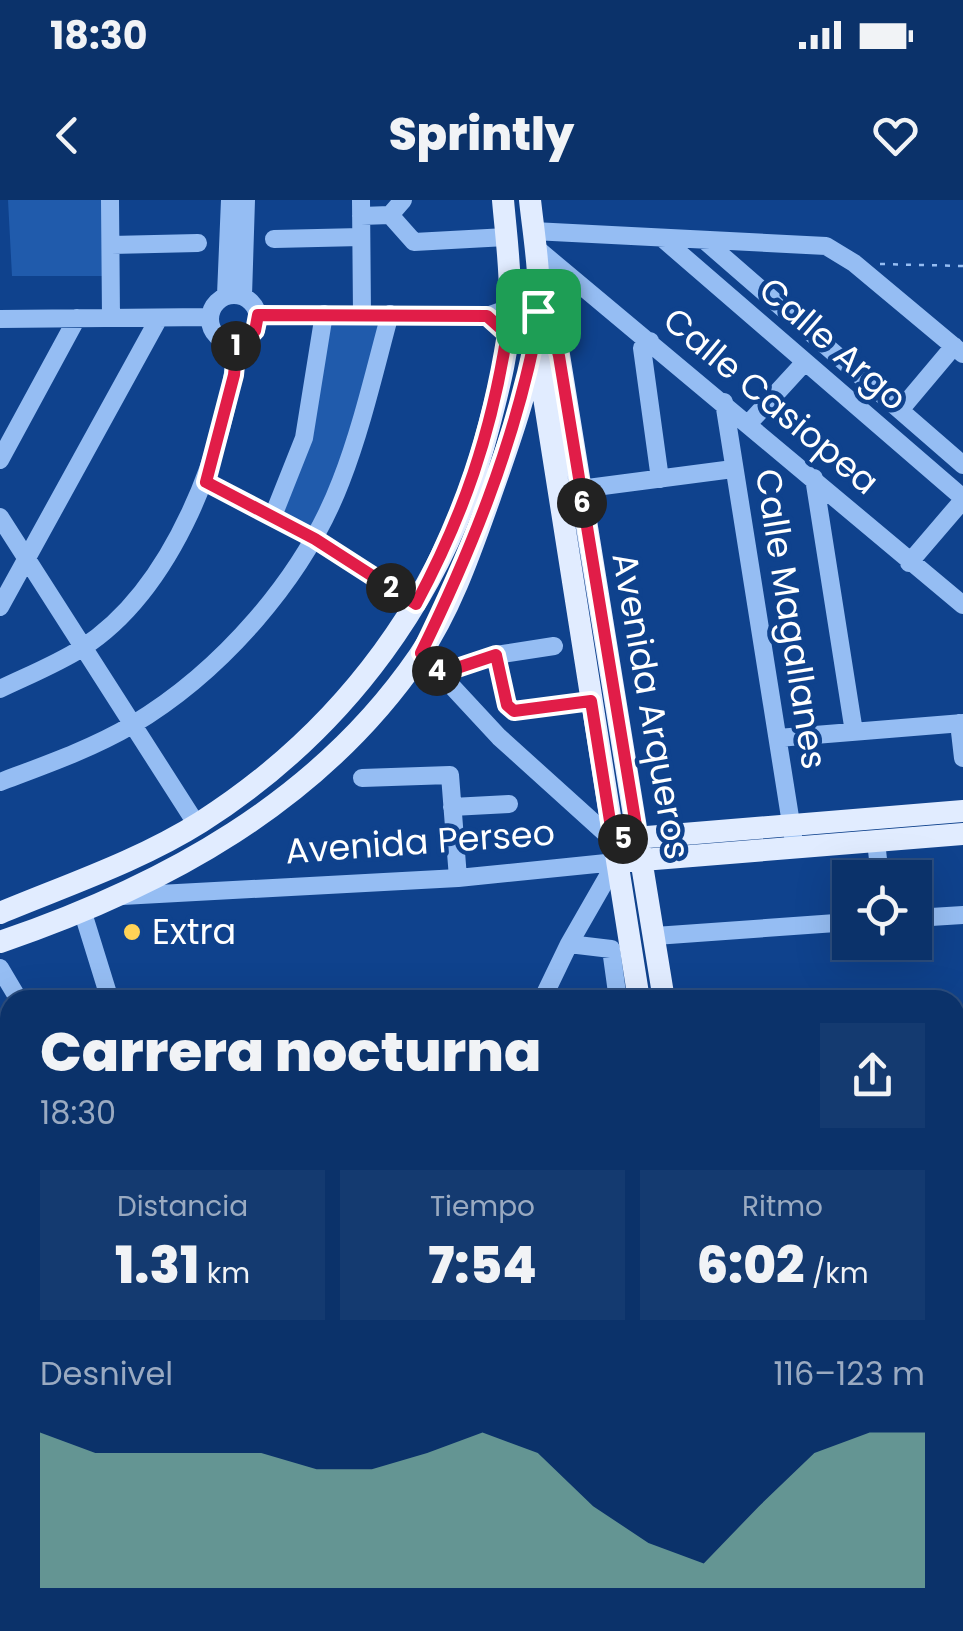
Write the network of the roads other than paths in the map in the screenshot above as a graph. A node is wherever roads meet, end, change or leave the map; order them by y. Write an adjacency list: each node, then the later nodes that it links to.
1 (110, 200): 15 (street)
2 (230, 200): 16 (street)
3 (246, 200): 16 (street)
4 (503, 200): 9 (main road)
5 (530, 200): 12 (main road)
6 (396, 207): 7 (street); 9 (street)
7 (361, 208): 8 (street)
8 (361, 237): 11 (street); 20 (street)
9 (506, 237): 17 (main road)
10 (661, 238): 12 (street); 13 (street); 34 (street, Calle Argo)
11 (274, 239)
12 (534, 239): 18 (main road); 31 (street, Calle Casiopea)
13 (704, 240): 33 (street); 36 (street, Calle Argo)
14 (198, 243): 15 (street)
15 (111, 245): 26 (street)
16 (235, 296): 22 (street); 24 (street)
17 (510, 308): 18 (main road); 23 (street); 29 (main road)
18 (538, 311): 30 (main road); 44 (main road, Avenida Arqueros)
19 (324, 314): 20 (street); 22 (street); 46 (street)
20 (362, 314): 21 (street)
21 (390, 314): 23 (street); 48 (street)
22 (258, 315): 32 (street)
23 (487, 316): 29 (street)
24 (209, 317): 27 (street); 32 (street)
25 (76, 318): 26 (street); 28 (street); 38 (street)
26 (110, 318): 27 (street)
27 (159, 318): 49 (street)
28 (0, 319)
29 (507, 334): 30 (main road); 51 (main road)
30 (535, 338): 56 (main road); 60 (main road, Avenida Arqueros)
31 (650, 340): 35 (street, Calle Casiopea); 42 (street)
32 (237, 343): 43 (street)
33 (958, 350): 36 (street)
34 (804, 363): 37 (street); 45 (street, Calle Argo)
35 (724, 402): 37 (street, Calle Casiopea); 40 (street, Calle Magallanes)
36 (901, 409): 39 (street, Calle Argo)
37 (750, 422): 41 (street, Calle Casiopea)
38 (0, 460)
39 (963, 466)
40 (734, 468): 42 (street); 64 (street, Calle Magallanes)
41 (814, 478): 50 (street, Calle Casiopea); 63 (street)
42 (660, 479): 44 (street)
43 (206, 482): 46 (street); 55 (street)
44 (580, 489): 76 (main road, Avenida Arqueros)
45 (963, 499): 50 (street)
46 (274, 516): 48 (street)
47 (0, 517): 49 (street)
48 (315, 539): 51 (street); 62 (street)
49 (28, 558): 53 (street); 55 (street)
50 (909, 562): 52 (street, Calle Casiopea)
51 (416, 604): 72 (main road)
52 (963, 606)
53 (0, 607)
54 (554, 646): 57 (street)
55 (84, 647): 59 (street); 62 (street)
56 (421, 653): 58 (street); 80 (main road)
57 (496, 655): 58 (street); 60 (street)
58 (439, 674): 77 (street)
59 (0, 689)
60 (591, 701): 77 (main road, Avenida Arqueros)
61 (961, 723): 63 (street); 65 (street)
62 (133, 724): 67 (street); 72 (street)
63 (854, 732): 64 (street)
64 (778, 738): 71 (street, Calle Magallanes)
65 (963, 758)
66 (362, 778): 69 (street)
67 (0, 782)
68 (508, 804): 69 (street)
69 (452, 807): 79 (street)
70 (963, 811): 71 (main road, Avenida Perseo)
71 (791, 823): 75 (street, Calle Magallanes); 76 (main road, Avenida Perseo)
72 (197, 824): 81 (main road)
73 (963, 834): 74 (main road, Avenida Perseo)
74 (876, 841): 75 (main road, Avenida Perseo); 78 (street)
75 (794, 847): 76 (main road, Avenida Perseo)
76 (639, 849): 77 (main road, Avenida Perseo); 86 (main road, Avenida Arqueros)
77 (615, 851): 79 (street, Avenida Perseo); 88 (street); 94 (main road, Avenida Arqueros)
78 (878, 860)
79 (458, 878): 80 (street, Avenida Perseo)
80 (121, 896): 82 (main road)
81 (1, 909)
82 (83, 913): 87 (main road); 91 (street)
83 (963, 915): 84 (street)
84 (932, 917)
85 (832, 923): 86 (street)
86 (655, 936): 95 (main road, Avenida Arqueros)
87 (0, 942)
88 (569, 944): 92 (street); 93 (street)
89 (0, 968): 90 (street)
90 (12, 990)
91 (107, 990)
92 (547, 990)
93 (617, 990)
94 (637, 990)
95 (663, 990)

